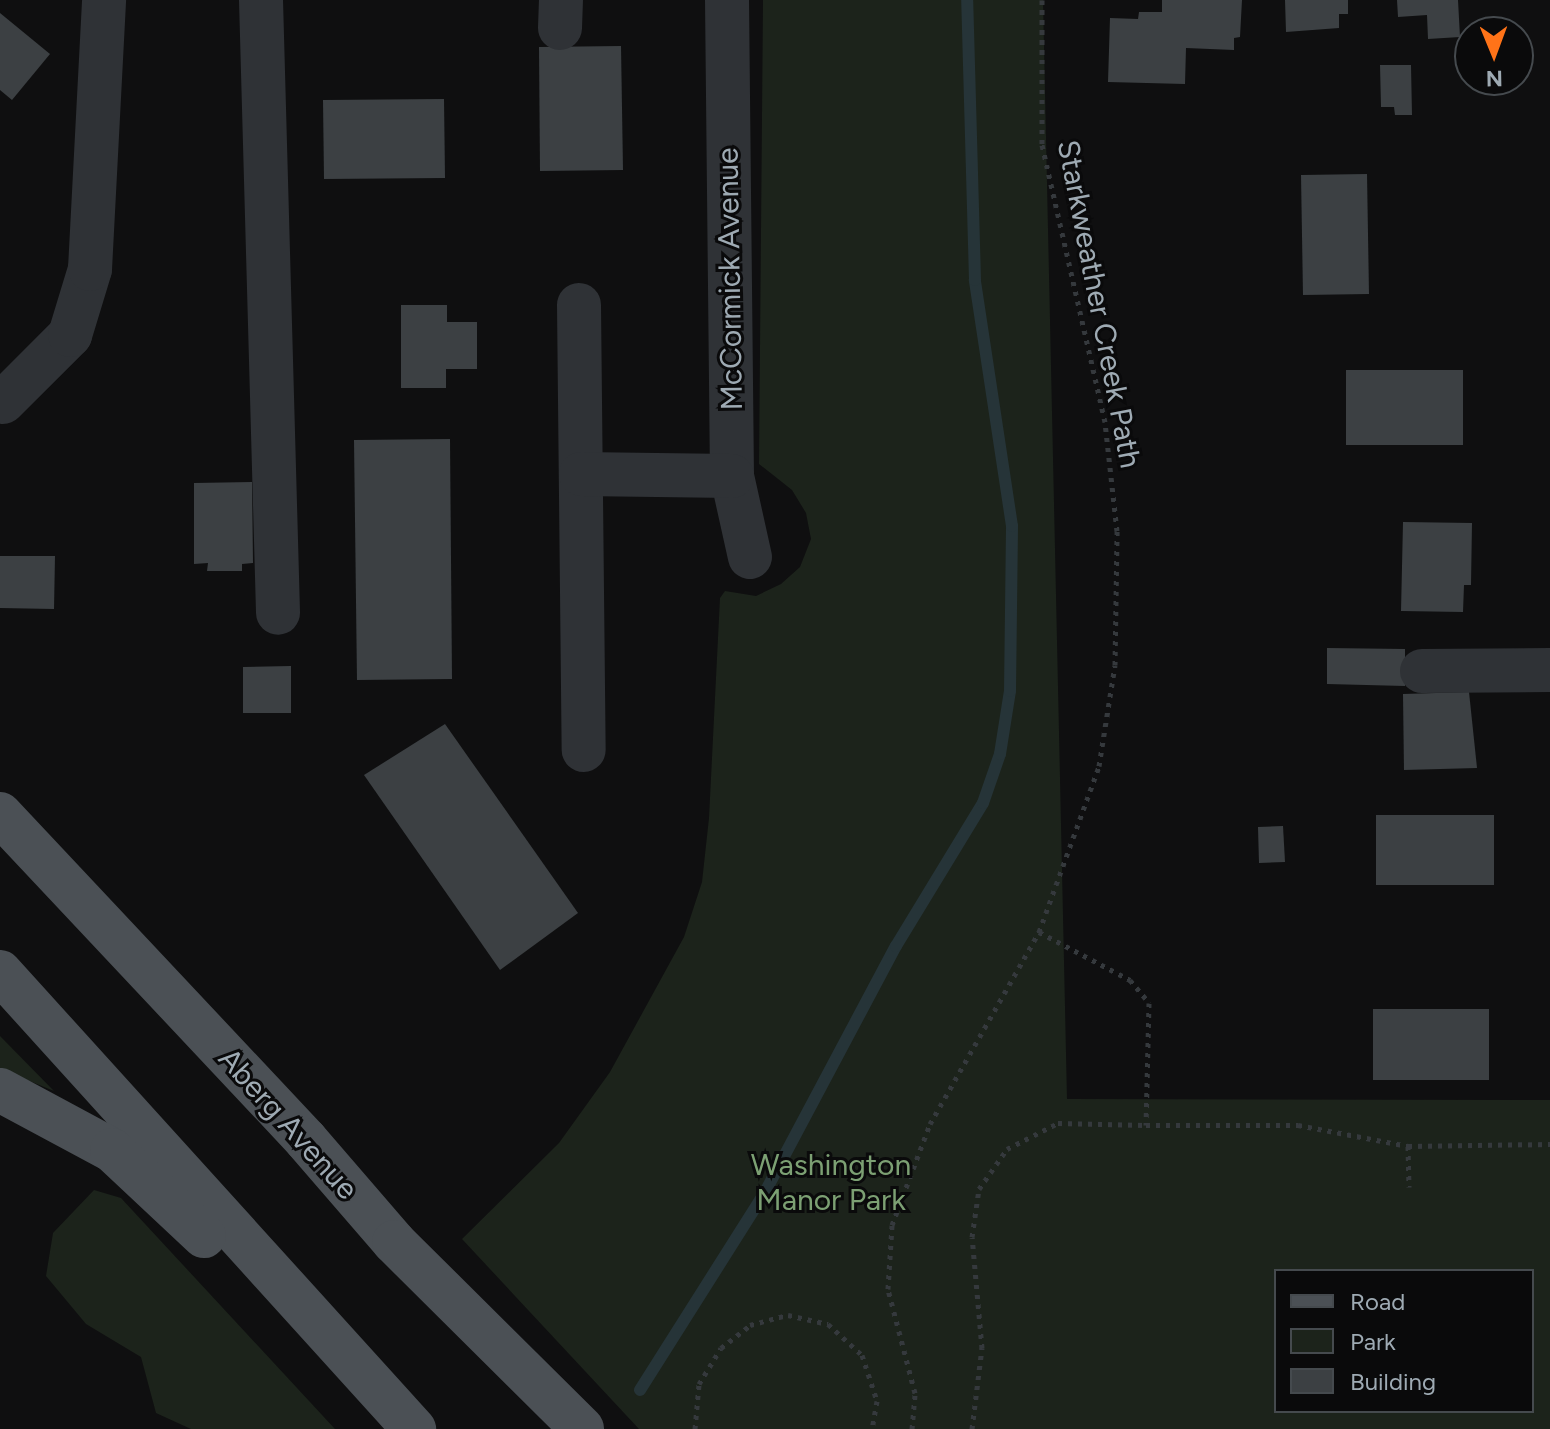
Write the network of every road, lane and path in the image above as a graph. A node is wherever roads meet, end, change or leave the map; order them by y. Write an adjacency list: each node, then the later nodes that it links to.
1 (104, 0): 6 (street)
2 (261, 0): 10 (street)
3 (727, 0): 8 (street, McCormick Avenue)
4 (1042, 0): 15 (path, Starkweather Creek Path)
5 (579, 305): 7 (street)
6 (3, 402)
7 (581, 474): 8 (street); 13 (street)
8 (732, 476): 9 (street, McCormick Avenue)
9 (750, 557)
10 (278, 613)
11 (1550, 670): 12 (street)
12 (1422, 671)
13 (584, 750)
14 (0, 814): 23 (main road, Aberg Avenue)
15 (1039, 932): 18 (path); 26 (path, Starkweather Creek Path)
16 (0, 972): 22 (main road)
17 (0, 1090): 22 (main road)
18 (1146, 1125): 20 (path); 27 (path)
19 (1550, 1144): 20 (path)
20 (1408, 1146): 21 (path)
21 (1409, 1187)
22 (412, 1429)
23 (582, 1429)
24 (695, 1429): 25 (path)
25 (872, 1429)
26 (912, 1429)
27 (972, 1429)

